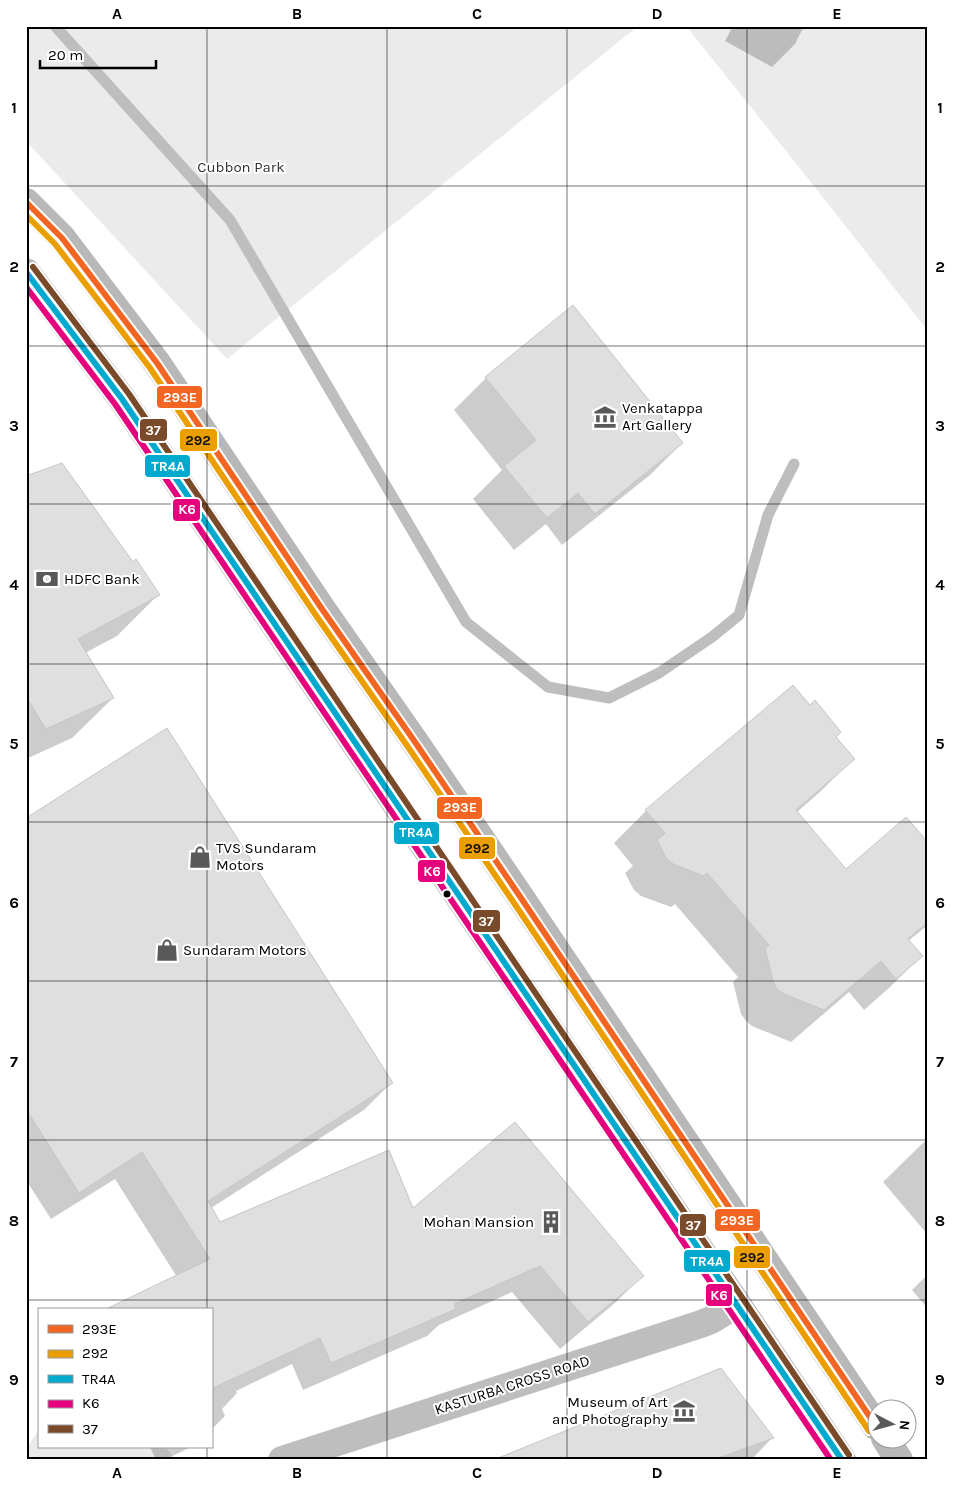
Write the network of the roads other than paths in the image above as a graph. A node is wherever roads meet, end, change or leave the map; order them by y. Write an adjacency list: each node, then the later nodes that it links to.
1 (26, 202): 4 (main road)
2 (26, 272): 3 (main road)
3 (737, 1304): 6 (street, KASTURBA CROSS ROAD); 7 (main road)
4 (866, 1411)
5 (891, 1448): 8 (main road)
6 (282, 1460)
7 (842, 1460)
8 (899, 1460)

